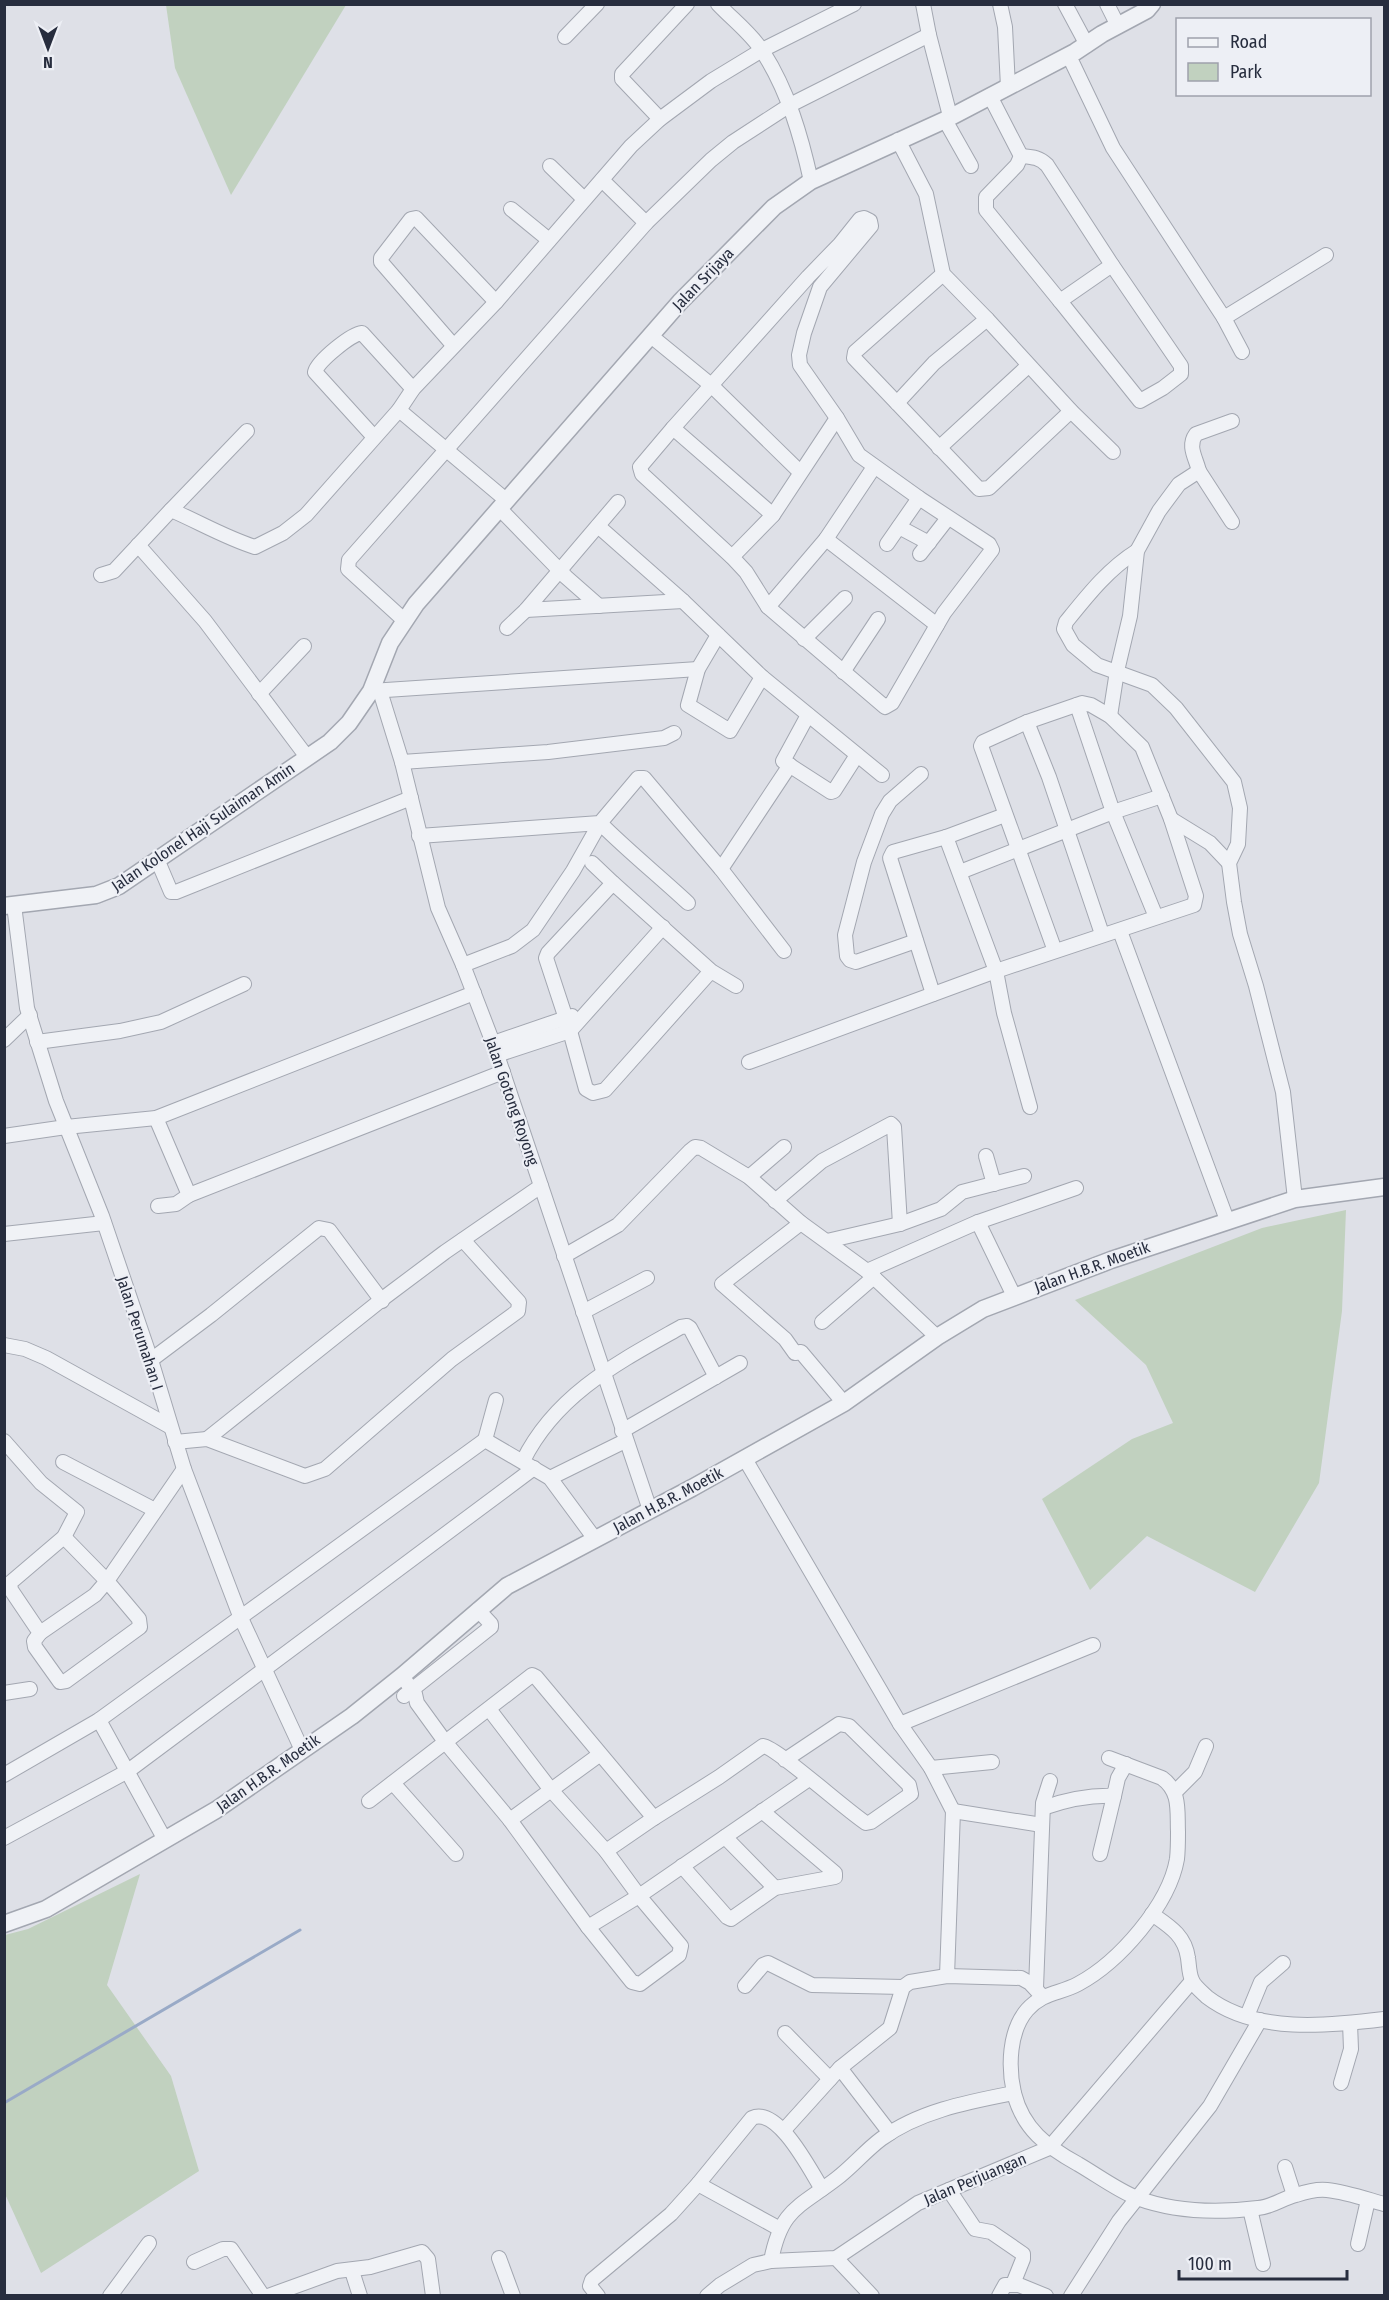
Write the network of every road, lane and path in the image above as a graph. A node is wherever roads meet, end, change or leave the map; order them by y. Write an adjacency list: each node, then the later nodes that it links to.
1 (597, 4): 12 (street)
2 (687, 4): 20 (street)
3 (718, 4): 14 (street)
4 (854, 4): 14 (street)
5 (923, 4): 11 (street)
6 (1000, 4): 16 (street)
7 (1065, 4): 13 (street)
8 (1107, 4): 10 (street)
9 (1152, 4): 10 (street, Jalan Srijaya)
10 (1118, 26): 13 (street, Jalan Srijaya)
11 (929, 35): 18 (street); 19 (street)
12 (565, 37)
13 (1087, 45): 15 (street, Jalan Srijaya)
14 (762, 50): 18 (street); 20 (street)
15 (1069, 56): 16 (street, Jalan Srijaya); 38 (street)
16 (1008, 87): 17 (street, Jalan Srijaya)
17 (990, 96): 19 (street, Jalan Srijaya); 22 (street)
18 (790, 105): 26 (street); 29 (street)
19 (947, 118): 21 (street, Jalan Srijaya); 24 (street)
20 (660, 119): 25 (street)
21 (898, 140): 26 (street, Jalan Srijaya); 33 (street)
22 (1021, 156): 32 (street); 36 (street)
23 (550, 166): 27 (street)
24 (971, 166)
25 (602, 180): 27 (street); 29 (street)
26 (811, 181): 40 (street, Jalan Srijaya)
27 (584, 199): 30 (street)
28 (511, 209): 30 (street)
29 (645, 223): 55 (street)
30 (549, 240): 37 (street)
31 (1326, 255): 38 (street)
32 (1112, 265): 36 (street); 36 (street)
33 (944, 274): 39 (street); 46 (street)
34 (808, 277): 35 (street); 35 (street); 44 (street)
35 (820, 287): 49 (street)
36 (1060, 301)
37 (496, 302): 41 (street); 41 (street)
38 (1224, 318): 42 (street)
39 (987, 319): 43 (street); 46 (street)
40 (651, 336): 44 (street); 62 (street, Jalan Srijaya)
41 (453, 345): 45 (street)
42 (1242, 352)
43 (1028, 366): 48 (street); 54 (street)
44 (711, 385): 51 (street); 59 (street)
45 (413, 389): 47 (street); 53 (street)
46 (897, 403): 54 (street)
47 (399, 410): 53 (street); 55 (street)
48 (1071, 411): 54 (street); 56 (street)
49 (837, 418): 57 (street); 59 (street)
50 (1232, 421): 58 (street)
51 (673, 428): 64 (street); 73 (street)
52 (247, 431): 63 (street)
53 (374, 436): 63 (street)
54 (939, 448)
55 (446, 451): 62 (street); 82 (street)
56 (1113, 452)
57 (874, 467): 60 (street); 69 (street)
58 (1199, 471): 66 (street); 72 (street)
59 (800, 472): 64 (street)
60 (919, 498): 65 (street); 68 (street)
61 (618, 501): 67 (street)
62 (503, 504): 74 (street); 82 (street, Jalan Srijaya)
63 (171, 510): 70 (street)
64 (773, 515): 73 (street)
65 (948, 518): 68 (street); 83 (street)
66 (1232, 522)
67 (598, 526): 74 (street); 77 (street)
68 (899, 527): 71 (street)
69 (826, 539): 79 (street); 83 (street)
70 (138, 544): 75 (street); 93 (street)
71 (887, 544)
72 (1137, 551): 89 (street); 89 (street)
73 (732, 557): 79 (street)
74 (560, 569): 78 (street); 80 (street)
75 (101, 574)
76 (845, 598): 86 (street)
77 (683, 601): 78 (street); 85 (street)
78 (599, 606): 80 (street)
79 (768, 607): 86 (street)
80 (526, 610): 84 (street)
81 (878, 619): 90 (street)
82 (405, 621): 92 (street, Jalan Srijaya)
83 (937, 625): 90 (street)
84 (507, 628)
85 (718, 634): 88 (street); 91 (street)
86 (804, 639): 90 (street)
87 (304, 646): 93 (street)
88 (698, 669): 91 (street); 92 (street)
89 (1117, 671): 96 (street); 116 (street)
90 (843, 672)
91 (762, 677): 95 (street)
92 (375, 691): 100 (street, Jalan Kolonel Haji Sulaiman Amin); 101 (street, Jalan Gotong Royong)
93 (259, 694): 100 (street)
94 (1077, 705): 96 (street); 97 (street); 107 (street)
95 (808, 715): 99 (street); 102 (street)
96 (1110, 716): 105 (street)
97 (1027, 722): 108 (street); 111 (street)
98 (674, 733): 101 (street)
99 (857, 755): 102 (street); 104 (street)
100 (307, 758): 115 (street, Jalan Kolonel Haji Sulaiman Amin)
101 (402, 762): 106 (street, Jalan Gotong Royong)
102 (790, 765): 118 (street)
103 (921, 774): 127 (street)
104 (882, 775)
105 (1162, 796): 107 (street); 109 (street)
106 (411, 798): 112 (street, Jalan Gotong Royong); 115 (street)
107 (1113, 812): 111 (street); 123 (street)
108 (1005, 815): 113 (street); 114 (street)
109 (1171, 819): 116 (street); 123 (street)
110 (600, 823): 112 (street); 118 (street); 121 (street); 130 (street)
111 (1066, 830): 114 (street); 126 (street)
112 (419, 836): 130 (street, Jalan Gotong Royong)
113 (946, 837): 119 (street); 127 (street)
114 (1017, 849): 119 (street); 129 (street)
115 (157, 859): 122 (street, Jalan Kolonel Haji Sulaiman Amin)
116 (1229, 862): 157 (street)
117 (592, 863): 120 (street)
118 (721, 869): 128 (street)
119 (960, 872): 132 (street)
120 (613, 883): 124 (street); 138 (street)
121 (688, 903)
122 (9, 906): 137 (street, Jalan Perumahan I)
123 (1156, 917): 125 (street)
124 (663, 927): 131 (street); 138 (street)
125 (1120, 931): 126 (street); 160 (street)
126 (1102, 934): 129 (street)
127 (916, 941): 136 (street)
128 (784, 951)
129 (1055, 951): 132 (street)
130 (463, 965): 135 (street, Jalan Gotong Royong)
131 (711, 971): 134 (street); 138 (street)
132 (996, 971): 136 (street); 144 (street)
133 (244, 984): 140 (street)
134 (736, 986)
135 (474, 993): 141 (street, Jalan Gotong Royong); 145 (street)
136 (933, 994): 142 (street)
137 (30, 1015): 139 (street); 140 (street, Jalan Perumahan I)
138 (567, 1024): 141 (street)
139 (4, 1040)
140 (37, 1042): 146 (street, Jalan Perumahan I)
141 (495, 1049): 143 (street, Jalan Gotong Royong)
142 (749, 1062)
143 (503, 1072): 153 (street, Jalan Gotong Royong); 156 (street)
144 (1030, 1107)
145 (156, 1118): 146 (street); 156 (street)
146 (66, 1127): 147 (street); 162 (street, Jalan Perumahan I)
147 (4, 1136)
148 (784, 1147): 151 (street)
149 (986, 1156): 152 (street)
150 (1024, 1176): 152 (street)
151 (749, 1178): 158 (street); 168 (street)
152 (994, 1184): 164 (street)
153 (541, 1186): 166 (street); 168 (street, Jalan Gotong Royong)
154 (1384, 1187): 157 (street, Jalan H.B.R. Moetik)
155 (1076, 1188): 161 (street)
156 (189, 1195): 159 (street)
157 (1295, 1199): 160 (street, Jalan H.B.R. Moetik)
158 (775, 1201): 163 (street); 164 (street)
159 (158, 1206)
160 (1227, 1220): 171 (street, Jalan H.B.R. Moetik)
161 (978, 1222): 169 (street); 171 (street)
162 (104, 1224): 165 (street); 177 (street, Jalan Perumahan I)
163 (801, 1224): 167 (street); 182 (street)
164 (900, 1224): 167 (street)
165 (4, 1234)
166 (463, 1239): 172 (street); 185 (street)
167 (827, 1241): 169 (street)
168 (564, 1256): 173 (street, Jalan Gotong Royong)
169 (870, 1274): 174 (street); 175 (street)
170 (647, 1278): 173 (street)
171 (1014, 1296): 175 (street, Jalan H.B.R. Moetik)
172 (382, 1301): 177 (street); 185 (street)
173 (583, 1312): 179 (street, Jalan Gotong Royong)
174 (822, 1322)
175 (937, 1336): 182 (street, Jalan H.B.R. Moetik)
176 (4, 1345): 183 (street)
177 (151, 1360): 183 (street, Jalan Perumahan I)
178 (740, 1363): 180 (street)
179 (602, 1372): 180 (street); 184 (street, Jalan Gotong Royong); 191 (street)
180 (716, 1377): 184 (street)
181 (496, 1400): 187 (street)
182 (844, 1403): 189 (street, Jalan H.B.R. Moetik)
183 (169, 1426): 188 (street, Jalan Perumahan I)
184 (624, 1436): 193 (street); 195 (street, Jalan Gotong Royong)
185 (207, 1439): 188 (street)
186 (4, 1440): 196 (street)
187 (485, 1440): 191 (street); 199 (street)
188 (175, 1442): 192 (street, Jalan Perumahan I)
189 (745, 1459): 195 (street, Jalan H.B.R. Moetik); 208 (street)
190 (63, 1462): 194 (street)
191 (528, 1465): 193 (street); 202 (street)
192 (184, 1469): 194 (street); 199 (street, Jalan Perumahan I)
193 (550, 1479): 197 (street)
194 (155, 1510): 198 (street)
195 (650, 1510): 197 (street, Jalan H.B.R. Moetik)
196 (64, 1537): 198 (street); 200 (street)
197 (595, 1539): 203 (street, Jalan H.B.R. Moetik)
198 (107, 1581): 200 (street); 200 (street)
199 (240, 1616): 202 (street, Jalan Perumahan I); 207 (street)
200 (40, 1633)
201 (1093, 1645): 208 (street)
202 (265, 1667): 211 (street, Jalan Perumahan I); 218 (street)
203 (403, 1686): 209 (street); 211 (street, Jalan H.B.R. Moetik)
204 (30, 1689): 205 (street)
205 (4, 1693)
206 (489, 1708): 209 (street); 212 (street); 223 (street)
207 (99, 1720): 218 (street); 219 (street)
208 (900, 1724): 217 (street)
209 (446, 1743): 222 (street); 231 (street)
210 (1206, 1746): 224 (street)
211 (302, 1750): 235 (street, Jalan H.B.R. Moetik)
212 (599, 1755): 223 (street); 230 (street)
213 (1109, 1758): 216 (street)
214 (785, 1760): 220 (street); 220 (street); 230 (street)
215 (992, 1762): 217 (street)
216 (1126, 1764): 224 (street); 225 (street)
217 (931, 1768): 229 (street)
218 (128, 1771): 234 (street); 235 (street)
219 (4, 1774)
220 (809, 1779): 228 (street)
221 (1050, 1781): 227 (street)
222 (393, 1783): 226 (street); 237 (street)
223 (551, 1790): 231 (street); 236 (street)
224 (1175, 1792): 242 (street)
225 (1114, 1796): 227 (street); 238 (street)
226 (369, 1802)
227 (1043, 1808): 232 (street)
228 (762, 1811): 233 (street); 240 (street)
229 (953, 1811): 232 (street); 246 (street)
230 (654, 1818): 236 (street)
231 (510, 1820): 244 (street)
232 (1042, 1825): 250 (street)
233 (725, 1837): 239 (street); 240 (street)
234 (4, 1838)
235 (165, 1840): 243 (street, Jalan H.B.R. Moetik)
236 (606, 1851): 241 (street)
237 (456, 1854)
238 (1100, 1854)
239 (682, 1866): 240 (street); 241 (street)
240 (775, 1888)
241 (639, 1896): 244 (street); 244 (street)
242 (1152, 1914): 247 (street); 250 (street)
243 (4, 1924)
244 (588, 1927)
245 (1283, 1963): 251 (street)
246 (947, 1976): 249 (street); 250 (street)
247 (1192, 1981): 251 (street); 261 (street, Jalan Perjuangan)
248 (745, 1986): 249 (street)
249 (903, 1987): 255 (street)
250 (1039, 1992): 258 (street)
251 (1253, 2018): 253 (street); 267 (street)
252 (1384, 2019): 253 (street)
253 (1350, 2023): 257 (street)
254 (785, 2033): 256 (street)
255 (840, 2068): 256 (street); 260 (street)
256 (830, 2079): 259 (street)
257 (1341, 2083)
258 (1014, 2093): 260 (street); 261 (street)
259 (784, 2130): 263 (street); 264 (street)
260 (890, 2133): 264 (street)
261 (1049, 2148): 265 (street, Jalan Perjuangan); 267 (street)
262 (1286, 2167): 266 (street)
263 (698, 2184): 271 (street); 289 (street)
264 (822, 2189): 271 (street)
265 (949, 2190): 275 (street, Jalan Perjuangan); 280 (street)
266 (1294, 2195): 268 (street); 270 (street)
267 (1136, 2197): 270 (street); 294 (street)
268 (1368, 2200): 269 (street); 273 (street)
269 (1384, 2204)
270 (1250, 2209): 278 (street)
271 (780, 2229): 276 (street)
272 (149, 2243): 283 (street)
273 (1358, 2244)
274 (499, 2258): 288 (street)
275 (836, 2258): 276 (street); 282 (street)
276 (771, 2261): 281 (street)
277 (194, 2262): 284 (street)
278 (1263, 2264)
279 (352, 2271): 285 (street); 286 (street); 287 (street)
280 (1013, 2284): 292 (street); 293 (street)
281 (720, 2285): 290 (street); 291 (street)
282 (864, 2293)
283 (110, 2295)
284 (263, 2295)
285 (268, 2295)
286 (360, 2295)
287 (433, 2295)
288 (513, 2295)
289 (598, 2295)
290 (707, 2295)
291 (730, 2295)
292 (999, 2295)
293 (1042, 2295)
294 (1071, 2295)

